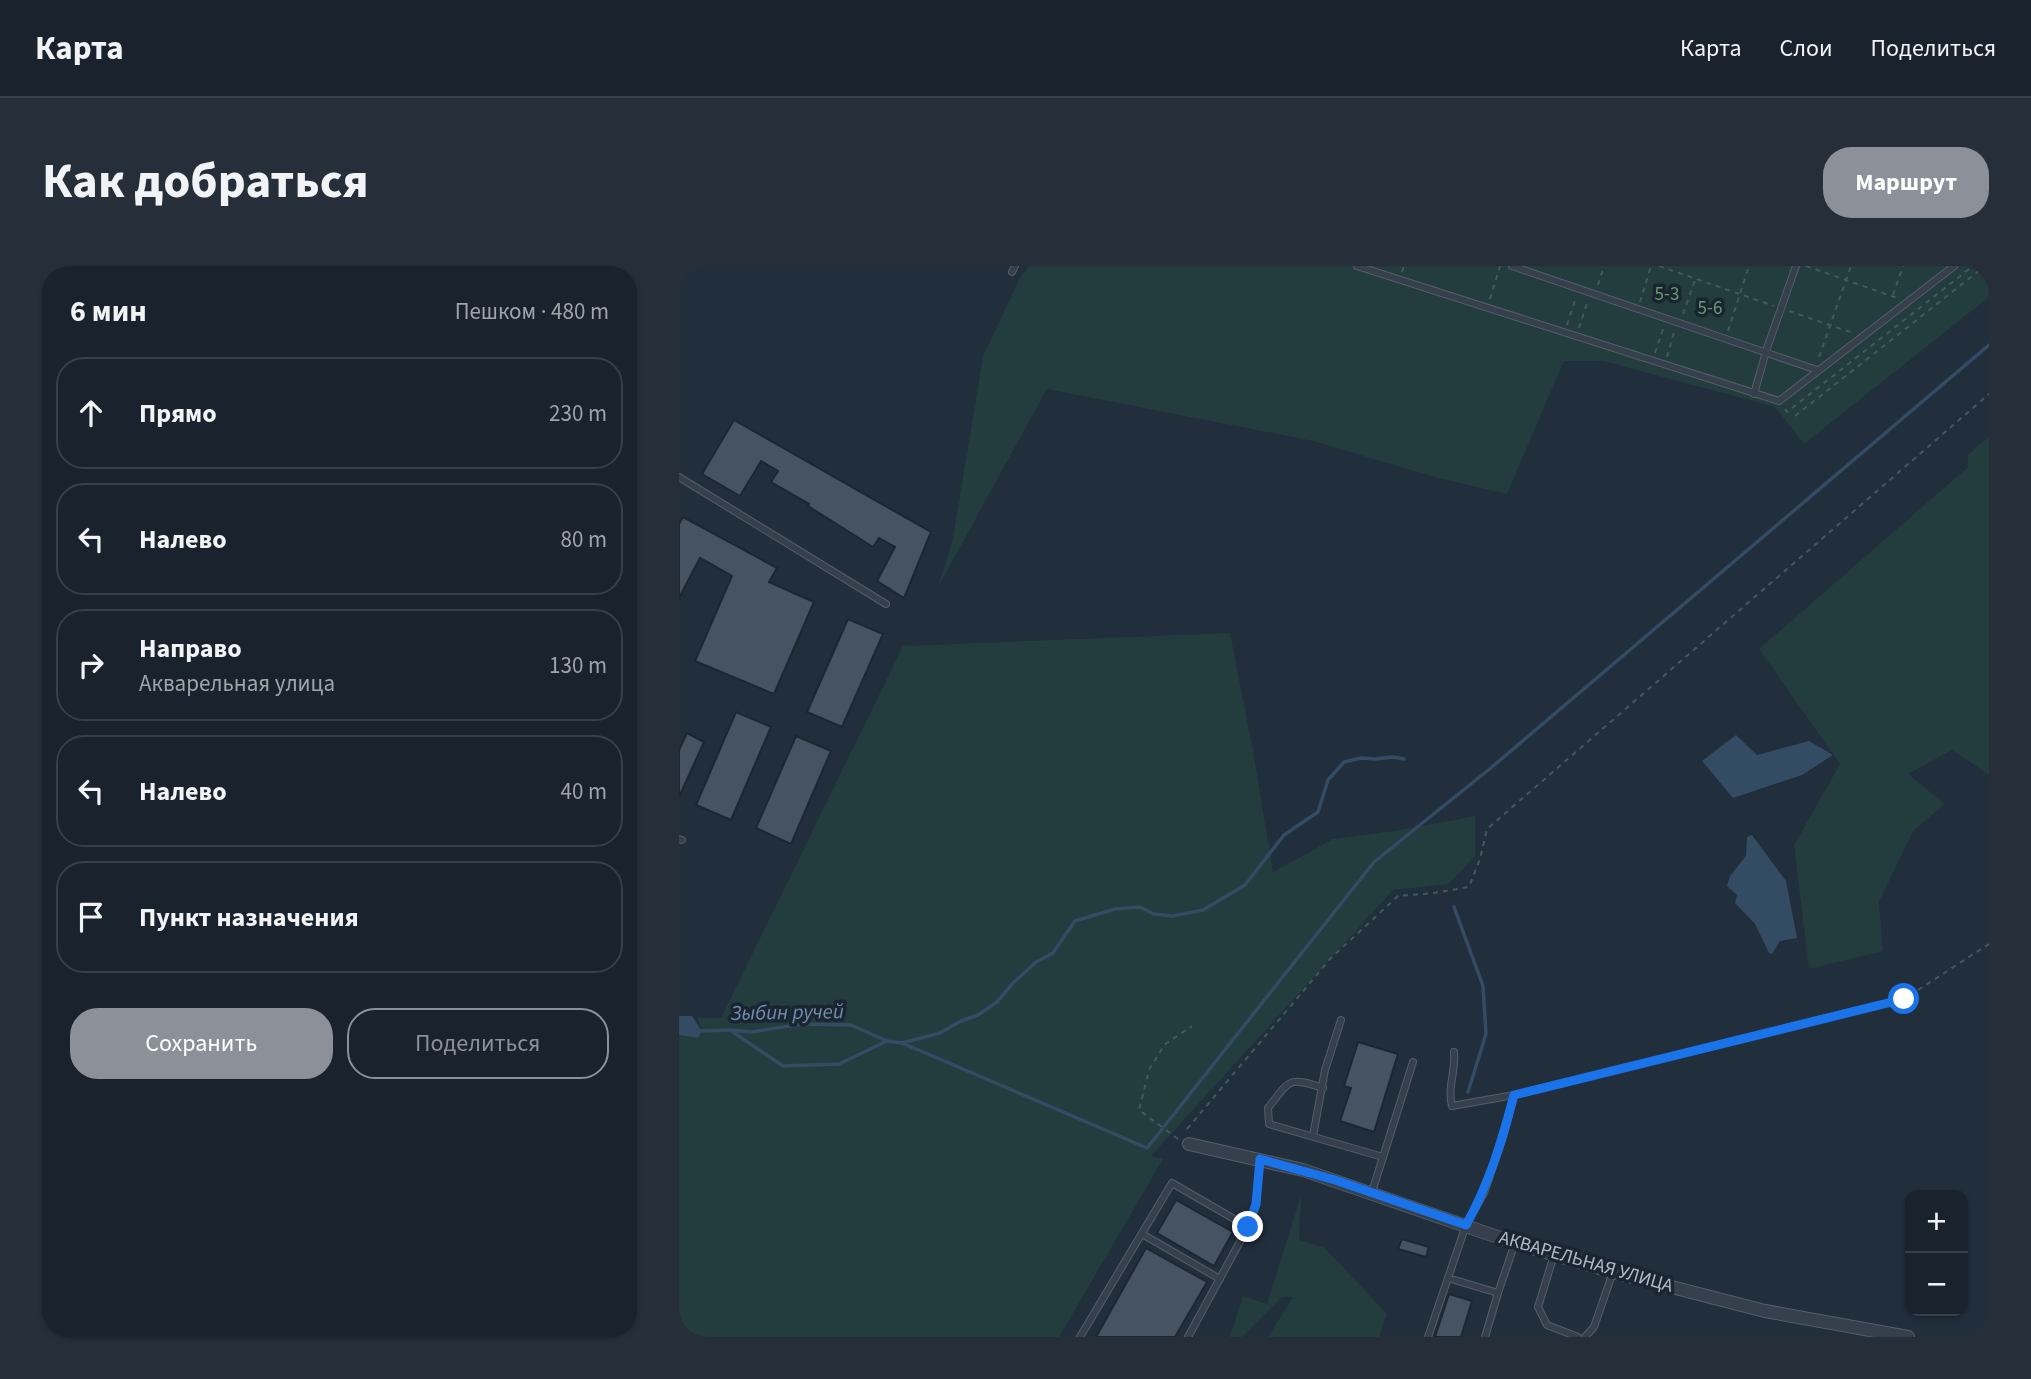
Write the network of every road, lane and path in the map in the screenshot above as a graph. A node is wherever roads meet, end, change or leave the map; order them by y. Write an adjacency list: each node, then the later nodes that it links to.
1 (1357, 266): 24 (lane)
2 (1500, 266): 24 (path)
3 (1512, 266): 17 (lane)
4 (1604, 266): 18 (path)
5 (1651, 266): 26 (path)
6 (1659, 266): 15 (path)
7 (1749, 266): 19 (path)
8 (1796, 266): 25 (lane)
9 (1805, 266): 16 (path)
10 (1851, 266): 16 (path)
11 (1903, 266): 21 (path)
12 (1973, 266): 20 (path)
13 (1985, 266): 22 (path)
14 (1953, 267): 23 (lane)
15 (1695, 279): 19 (path); 28 (path)
16 (1846, 280): 21 (path); 29 (path)
17 (1579, 289): 18 (lane); 30 (path)
18 (1593, 294): 26 (lane); 32 (path)
19 (1740, 295): 25 (path); 33 (path)
20 (1938, 295): 22 (path); 34 (path)
21 (1892, 297): 23 (path)
22 (1942, 300): 35 (path)
23 (1907, 302): 31 (lane)
24 (1488, 307): 30 (lane)
25 (1781, 308): 29 (path); 36 (lane)
26 (1638, 309): 27 (lane)
27 (1666, 319): 28 (lane); 37 (path)
28 (1679, 323): 33 (lane); 38 (path)
29 (1830, 325): 31 (path); 39 (path)
30 (1565, 332): 32 (lane)
31 (1861, 335): 39 (lane)
32 (1576, 336): 37 (lane)
33 (1725, 339): 36 (lane)
34 (1870, 347): 35 (path); 42 (path)
35 (1874, 352): 43 (path)
36 (1766, 353): 39 (lane); 40 (lane)
37 (1653, 361): 38 (lane)
38 (1664, 365): 40 (lane)
39 (1817, 370): 40 (lane)
40 (1754, 394)
41 (1989, 394): 53 (path)
42 (1787, 412)
43 (1795, 416)
44 (679, 477): 45 (lane)
45 (886, 604)
46 (1989, 944): 52 (path)
47 (1341, 1020): 51 (lane)
48 (1192, 1026): 55 (path)
49 (1454, 1052): 52 (lane)
50 (1413, 1062): 56 (lane)
51 (1323, 1088): 54 (lane); 54 (lane)
52 (1514, 1095): 59 (lane)
53 (1187, 1129)
54 (1313, 1136): 56 (lane)
55 (1189, 1144): 57 (street, АКВАРЕЛЬНАЯ УЛИЦА)
56 (1383, 1157): 58 (lane)
57 (1260, 1159): 58 (street, АКВАРЕЛЬНАЯ УЛИЦА); 60 (lane)
58 (1372, 1192): 59 (street, АКВАРЕЛЬНАЯ УЛИЦА)
59 (1466, 1225): 62 (street, АКВАРЕЛЬНАЯ УЛИЦА); 65 (lane)
60 (1248, 1227): 61 (lane); 66 (lane)
61 (1142, 1234): 66 (lane); 68 (lane)
62 (1515, 1243): 63 (street, АКВАРЕЛЬНАЯ УЛИЦА); 67 (lane)
63 (1554, 1255): 64 (street, АКВАРЕЛЬНАЯ УЛИЦА); 72 (lane)
64 (1613, 1272): 73 (lane); 74 (street, АКВАРЕЛЬНАЯ УЛИЦА)
65 (1448, 1278): 67 (lane); 70 (lane)
66 (1220, 1279): 69 (lane)
67 (1499, 1293): 71 (lane)
68 (1080, 1337)
69 (1188, 1337)
70 (1428, 1337)
71 (1485, 1337)
72 (1578, 1337)
73 (1585, 1337)
74 (1908, 1337)

